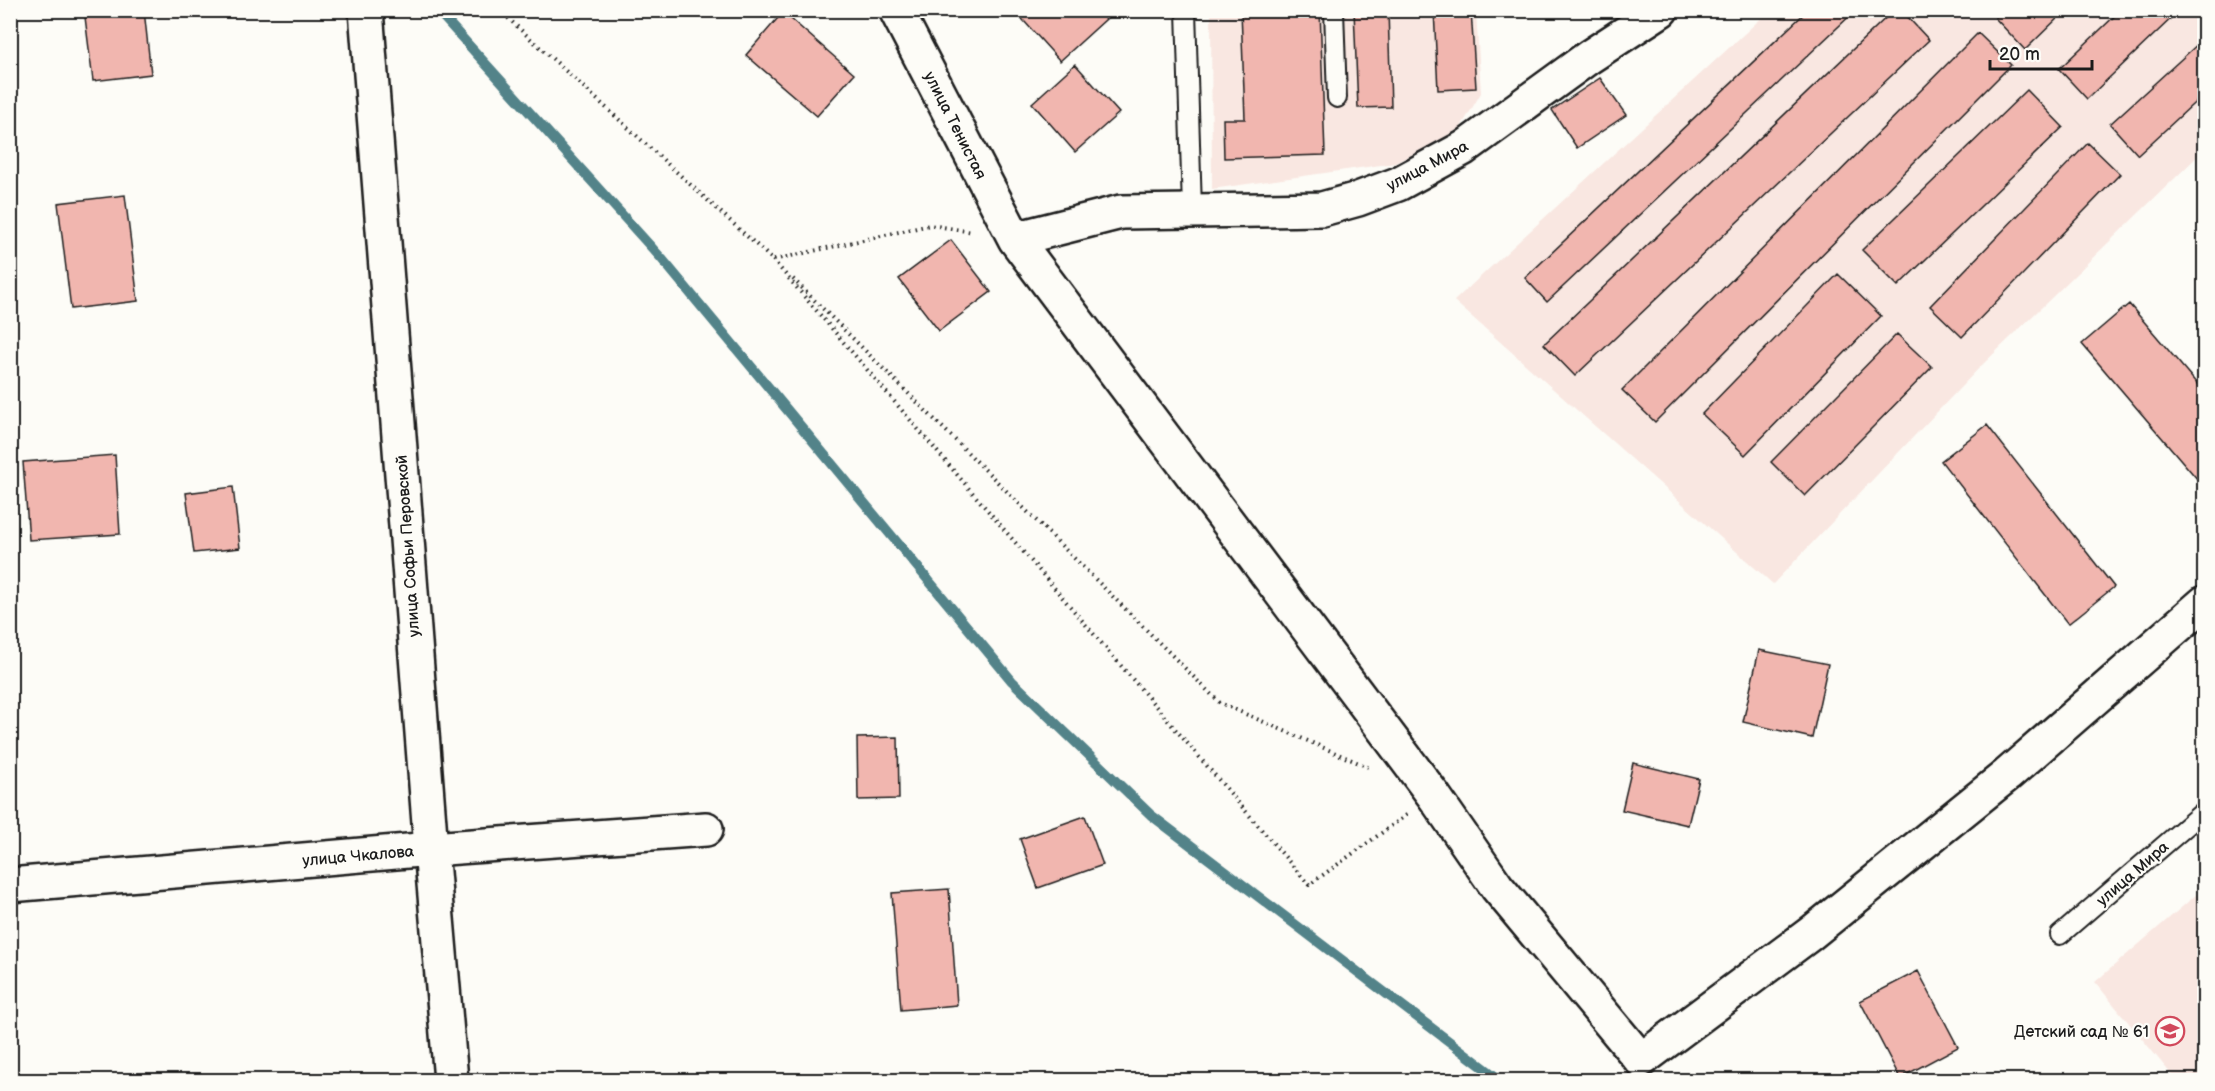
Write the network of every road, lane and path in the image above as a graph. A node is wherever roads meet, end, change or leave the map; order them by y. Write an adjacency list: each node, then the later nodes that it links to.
1 (366, 10): 16 (street, улица Софьи Перовской)
2 (499, 10): 10 (path)
3 (896, 10): 9 (street, улица Тенистая)
4 (1186, 10): 8 (lane)
5 (1334, 10): 7 (lane)
6 (1661, 10): 8 (street, улица Мира)
7 (1337, 98)
8 (1192, 210): 9 (street, улица Мира)
9 (1015, 239): 10 (path); 13 (street, улица Тенистая)
10 (773, 260): 12 (path); 13 (path)
11 (2205, 603): 13 (street, улица Тенистая)
12 (1369, 768)
13 (1434, 796)
14 (2205, 811): 18 (lane, улица Мира)
15 (706, 829): 16 (street, улица Чкалова)
16 (430, 849): 17 (street, улица Чкалова); 19 (street, улица Софьи Перовской)
17 (10, 885)
18 (2060, 935)
19 (451, 1080)

